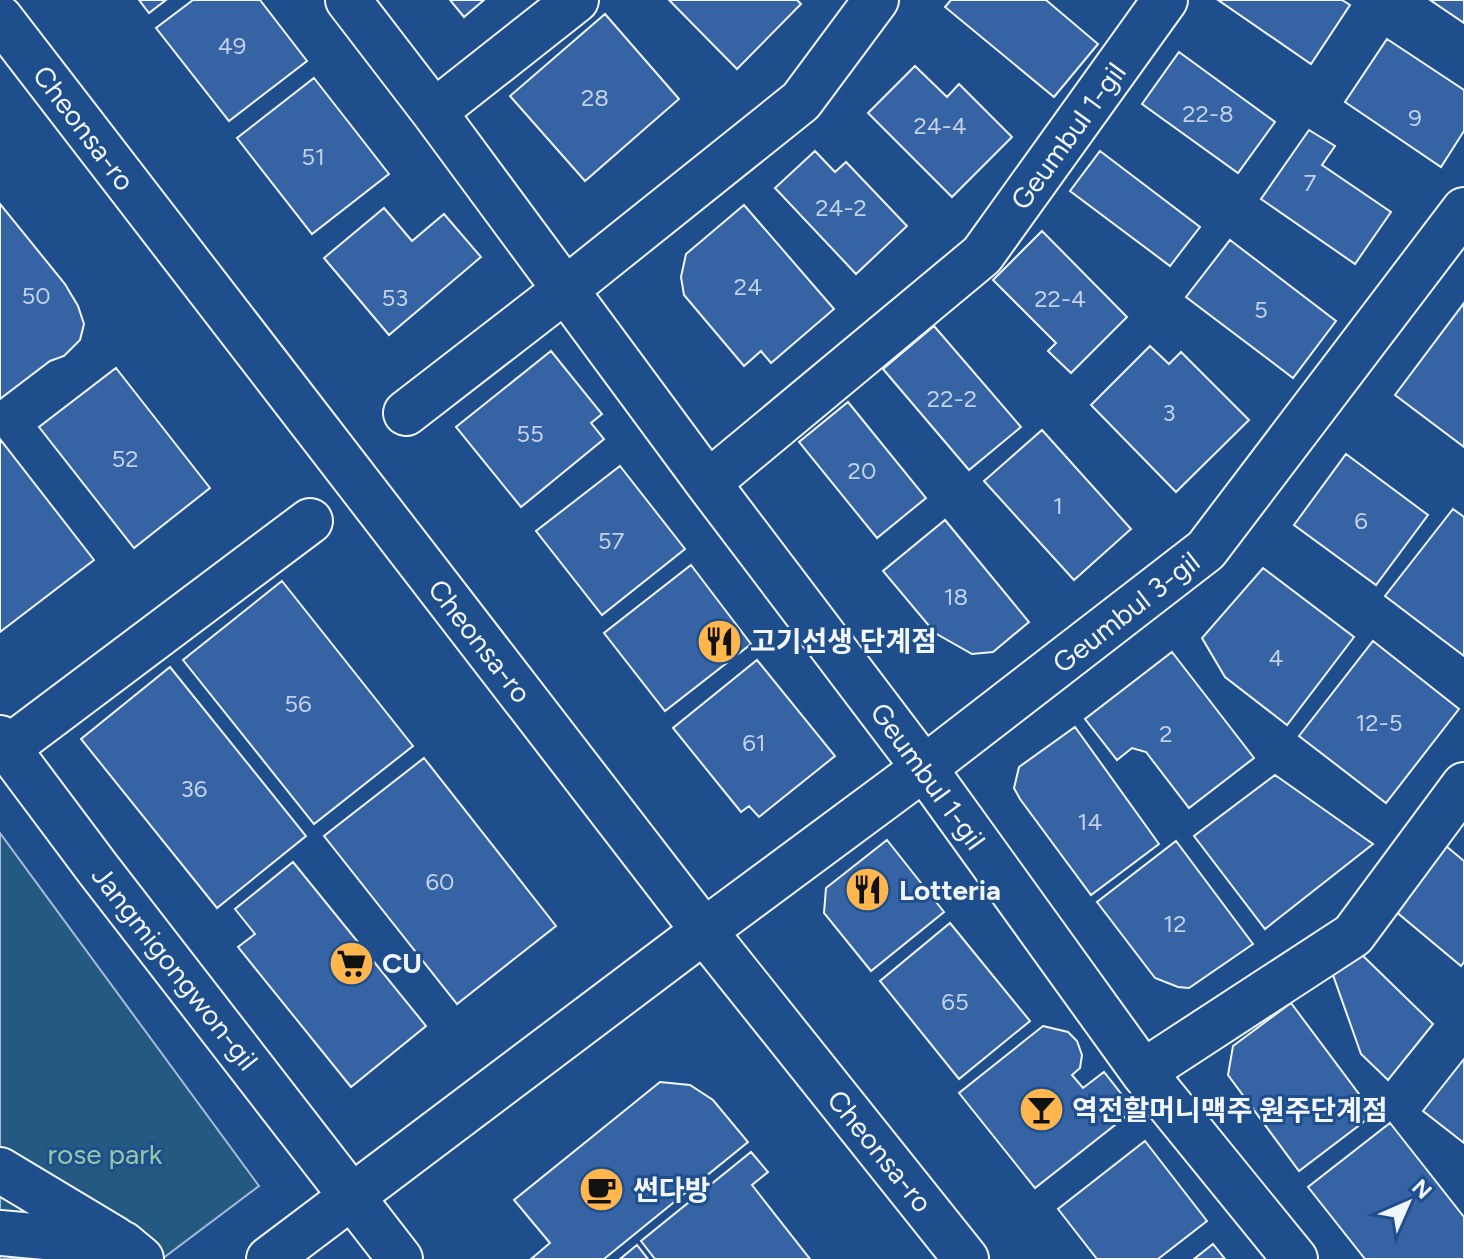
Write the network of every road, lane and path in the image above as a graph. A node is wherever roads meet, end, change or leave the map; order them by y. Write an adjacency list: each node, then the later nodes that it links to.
1 (348, 0): 6 (street, Geumbul 1-gil)
2 (576, 0): 6 (street)
3 (876, 0): 8 (street)
4 (1165, 0): 10 (street, Geumbul 1-gil)
5 (0, 18): 15 (street, Cheonsa-ro)
6 (434, 112): 8 (street, Geumbul 1-gil)
7 (1464, 210): 13 (street, Geumbul 3-gil)
8 (565, 290): 9 (street); 10 (street, Geumbul 1-gil)
9 (406, 413)
10 (708, 483): 13 (street, Geumbul 1-gil)
11 (310, 521): 12 (street)
12 (4, 743): 18 (street, Jangmigongwon-gil)
13 (924, 768): 15 (street, Geumbul 3-gil); 16 (street, Geumbul 1-gil)
14 (1464, 785): 16 (street)
15 (704, 931): 18 (street); 23 (street, Cheonsa-ro)
16 (1143, 1072): 24 (street, Geumbul 1-gil)
17 (0, 1170): 20 (street)
18 (352, 1196): 21 (street); 22 (street, Jangmigongwon-gil)
19 (0, 1233): 20 (street)
20 (132, 1252)
21 (269, 1259)
22 (400, 1259)
23 (966, 1259)
24 (1295, 1259)

